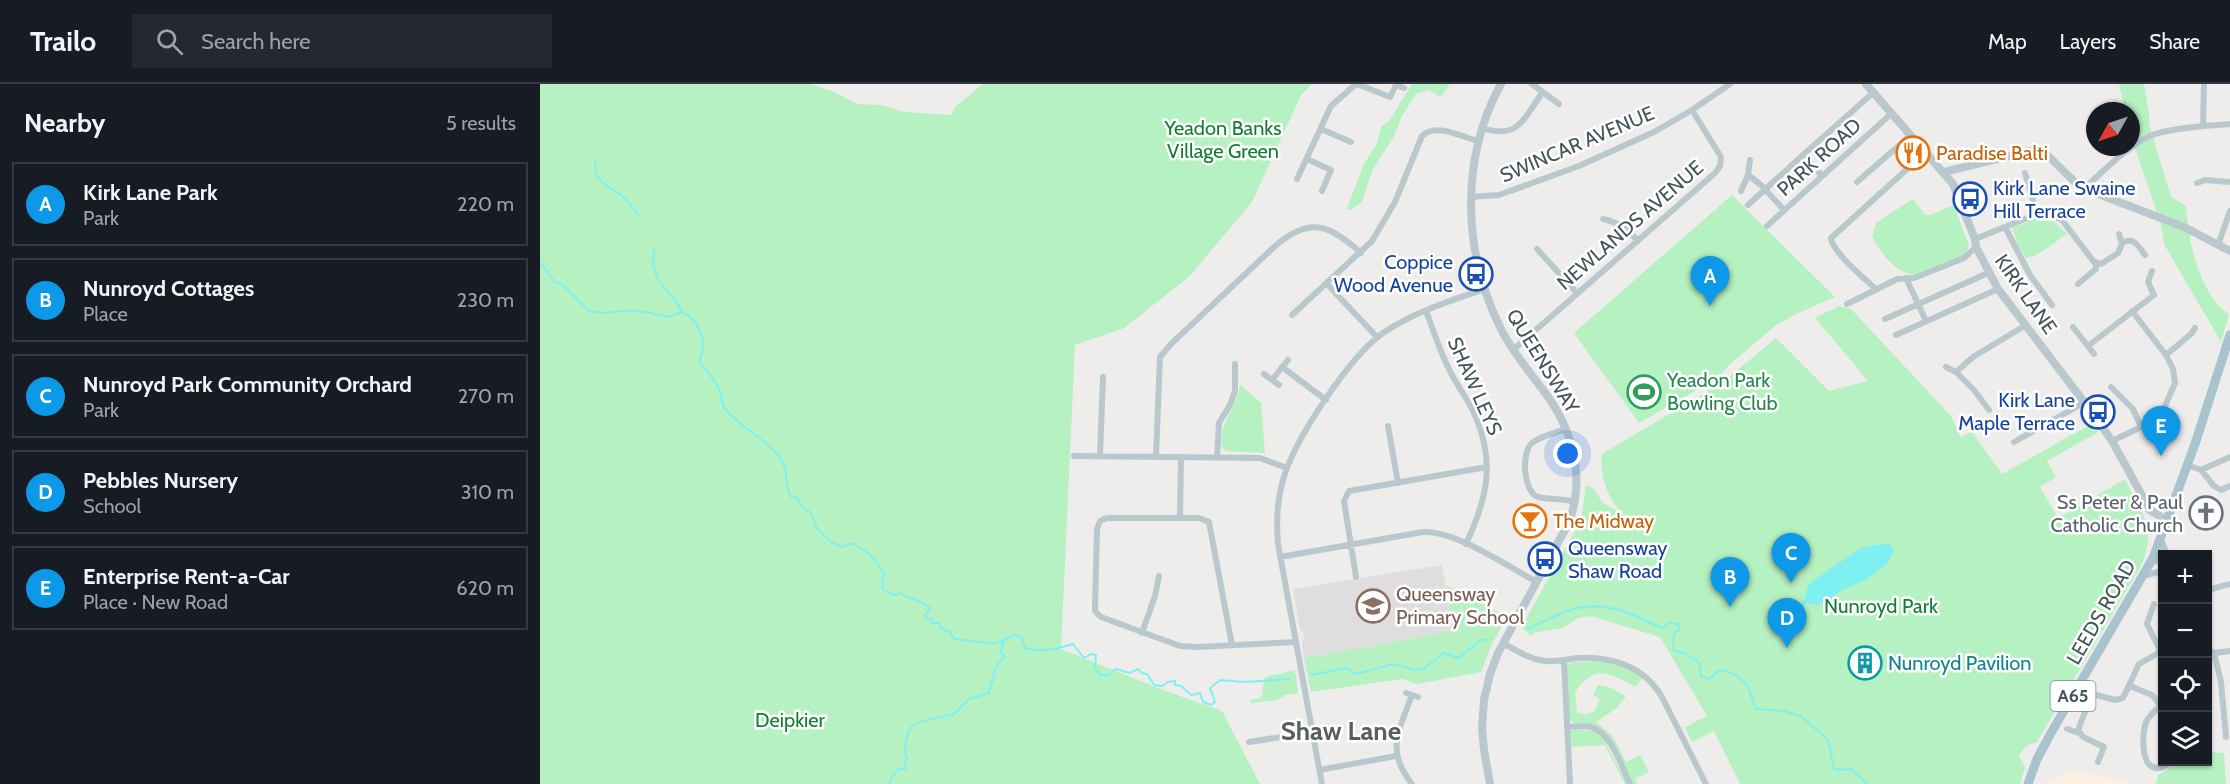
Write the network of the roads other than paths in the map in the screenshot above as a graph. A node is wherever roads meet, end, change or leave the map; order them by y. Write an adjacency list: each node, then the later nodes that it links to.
1 (1356, 84): 7 (street); 16 (street)
2 (1501, 84): 15 (street, QUEENSWAY)
3 (1533, 84): 10 (street)
4 (1730, 84): 11 (street, SWINCAR AVENUE)
5 (1866, 84): 8 (street, KIRK LANE)
6 (2204, 84): 14 (street)
7 (1404, 88)
8 (1874, 92): 12 (street, KIRK LANE); 21 (street)
9 (1540, 96): 15 (street)
10 (1559, 104)
11 (1692, 110): 36 (street, SWINCAR AVENUE); 45 (street, NEWLANDS AVENUE)
12 (1892, 113): 17 (street, KIRK LANE); 27 (street, PARK ROAD)
13 (2230, 124): 14 (street)
14 (2203, 126): 32 (street)
15 (1482, 128): 18 (street, QUEENSWAY)
16 (1320, 129): 19 (street); 22 (street)
17 (1911, 135): 20 (street, KIRK LANE); 29 (street)
18 (1478, 141): 36 (street, QUEENSWAY); 51 (street)
19 (1351, 142)
20 (1926, 152): 24 (street, KIRK LANE); 60 (street)
21 (1803, 155): 27 (street); 33 (street)
22 (1307, 159): 28 (street); 34 (street)
23 (1750, 160): 26 (street)
24 (1944, 172): 32 (street); 46 (street, KIRK LANE)
25 (2025, 174): 40 (street)
26 (1748, 176): 33 (street); 35 (street)
27 (1822, 176): 38 (street, PARK ROAD)
28 (1298, 179)
29 (1857, 182)
30 (2230, 182): 31 (street)
31 (2197, 183)
32 (2084, 188): 48 (street)
33 (1765, 189): 37 (street); 38 (street)
34 (1322, 191)
35 (1741, 191)
36 (1471, 197): 59 (street, QUEENSWAY)
37 (1748, 205)
38 (1784, 210): 42 (street, PARK ROAD)
39 (2230, 211): 48 (street)
40 (2037, 214): 43 (street); 53 (street)
41 (1603, 219): 45 (street)
42 (1767, 226)
43 (2005, 227): 46 (street); 65 (street)
44 (2119, 234): 47 (street)
45 (1638, 240): 62 (street, NEWLANDS AVENUE)
46 (1976, 243): 55 (street, KIRK LANE); 56 (street)
47 (2122, 243): 52 (street); 53 (street)
48 (2218, 245): 50 (street)
49 (1537, 249): 62 (street)
50 (2230, 251)
51 (1361, 253): 57 (street); 101 (street)
52 (2145, 255)
53 (2096, 264): 58 (street)
54 (2152, 271): 67 (street)
55 (1988, 273): 61 (street, KIRK LANE); 64 (street)
56 (1906, 278): 60 (street); 64 (street)
57 (1327, 284): 68 (street); 76 (street)
58 (2078, 284)
59 (1485, 289): 66 (street); 78 (street, QUEENSWAY)
60 (1876, 289): 63 (street)
61 (1998, 289): 70 (street); 71 (street, KIRK LANE)
62 (1576, 293): 78 (street, NEWLANDS AVENUE)
63 (1847, 304)
64 (1918, 304): 69 (street); 70 (street)
65 (2052, 304)
66 (1426, 311): 76 (street); 106 (street, SHAW LEYS)
67 (2132, 311): 77 (street); 80 (street)
68 (1292, 315)
69 (1885, 319)
70 (1926, 321): 74 (street)
71 (2026, 325): 85 (street); 92 (street, KIRK LANE)
72 (2073, 327): 77 (street)
73 (2195, 328): 80 (street)
74 (1896, 335)
75 (2230, 335): 105 (main road, A65)
76 (1377, 337): 91 (street)
77 (2088, 346): 79 (street)
78 (1513, 350): 96 (street, QUEENSWAY)
79 (2094, 354)
80 (2166, 355): 95 (street)
81 (1288, 360): 84 (street)
82 (1235, 364): 103 (street)
83 (1946, 367): 85 (street)
84 (1282, 368): 88 (street); 91 (street)
85 (1956, 372): 93 (street)
86 (1264, 374): 88 (street)
87 (1103, 377): 100 (street)
88 (1272, 380): 89 (street)
89 (1280, 386)
90 (2111, 387): 95 (street)
91 (1326, 400): 107 (street)
92 (2085, 402): 97 (street, KIRK LANE); 98 (street)
93 (1989, 410)
94 (1388, 426): 109 (street)
95 (2141, 427): 97 (street)
96 (1566, 429): 111 (street, QUEENSWAY); 111 (street)
97 (2112, 441): 113 (street, KIRK LANE)
98 (2014, 442)
99 (1074, 456): 100 (street)
100 (1100, 456): 101 (street)
101 (1156, 456): 102 (street)
102 (1181, 457): 103 (street); 112 (street)
103 (1217, 457): 107 (street)
104 (2230, 457): 108 (street)
105 (2187, 465): 108 (street); 113 (main road, A65)
106 (1487, 467): 109 (street); 116 (street, SHAW LEYS)
107 (1287, 468): 118 (street)
108 (2201, 470): 110 (street)
109 (1398, 483): 115 (street)
110 (2230, 486)
111 (1575, 502): 125 (street, QUEENSWAY)
112 (1180, 518): 129 (street); 133 (street)
113 (2166, 520): 114 (main road, LEEDS ROAD / A65)
114 (2160, 536): 117 (street); 119 (main road, LEEDS ROAD / A65)
115 (1350, 544): 116 (street); 118 (street); 124 (street)
116 (1466, 544): 125 (street)
117 (2165, 550)
118 (1280, 557): 130 (street)
119 (2153, 558): 120 (street); 123 (main road, LEEDS ROAD / A65)
120 (2158, 562)
121 (2158, 572): 123 (street)
122 (1159, 576): 129 (street)
123 (2143, 576): 159 (main road, LEEDS ROAD / A65)
124 (1356, 577)
125 (1537, 582): 131 (street, QUEENSWAY)
126 (2230, 584): 127 (street)
127 (2212, 589)
128 (2154, 604): 132 (street)
129 (1142, 633): 133 (street)
130 (1296, 642): 133 (street); 145 (street)
131 (1503, 643): 138 (street); 155 (street, QUEENSWAY)
132 (2158, 644)
133 (1232, 645)
134 (2212, 651): 135 (street)
135 (2230, 651)
136 (2158, 653): 139 (street)
137 (2212, 654): 147 (street)
138 (1563, 661): 143 (street); 158 (street)
139 (2130, 686): 141 (street); 146 (street)
140 (1412, 695): 149 (street)
141 (2158, 702)
142 (2158, 710): 151 (street)
143 (1567, 727): 156 (street); 157 (street)
144 (2067, 729): 146 (street)
145 (1312, 732): 148 (street); 152 (street)
146 (2079, 734): 150 (street)
147 (2226, 737)
148 (1249, 742)
149 (1396, 756): 152 (street); 154 (street)
150 (2098, 762)
151 (2164, 766)
152 (1319, 770): 153 (street)
153 (1322, 784)
154 (1412, 784)
155 (1490, 784)
156 (1570, 784)
157 (1630, 784)
158 (1706, 784)
159 (2028, 784)

